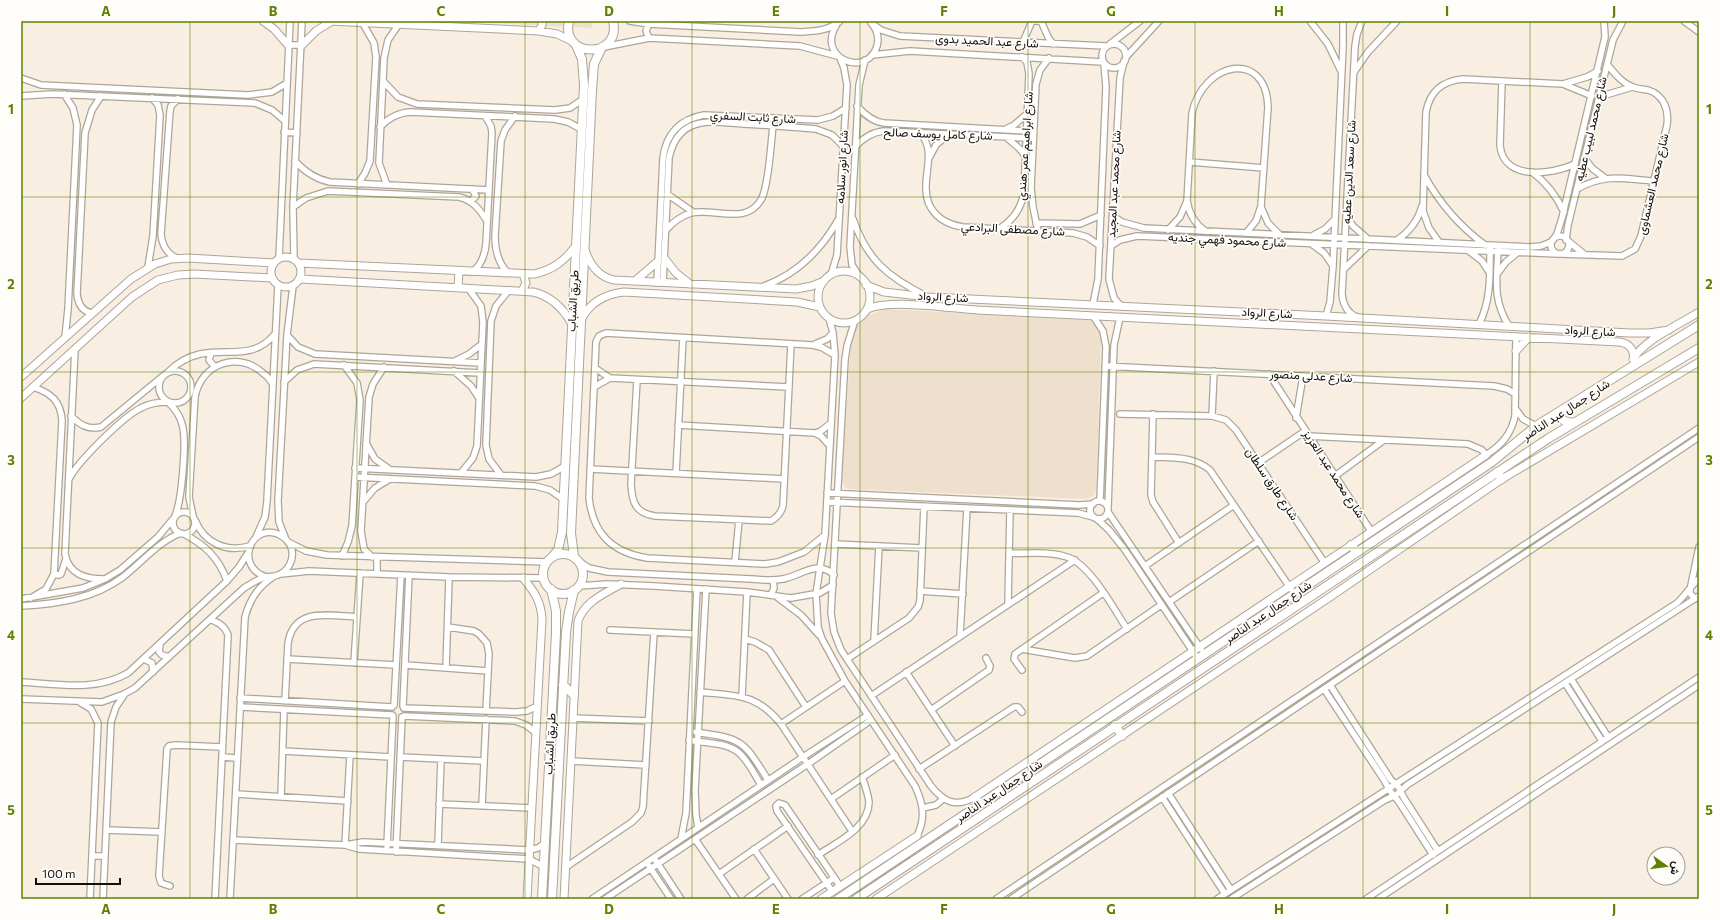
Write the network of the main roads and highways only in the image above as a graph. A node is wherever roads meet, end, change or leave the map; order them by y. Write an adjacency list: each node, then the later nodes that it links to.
1 (569, 21): 3 (main road, طريق الشباب)
2 (613, 21): 4 (main road, طريق الشباب)
3 (575, 44): 4 (main road); 13 (main road, طريق الشباب)
4 (603, 47): 14 (main road, طريق الشباب)
5 (1699, 325): 7 (main road, شارع جمال عبد الناصر)
6 (1699, 348): 8 (main road, شارع جمال عبد الناصر)
7 (1559, 412): 8 (main road); 12 (main road, شارع جمال عبد الناصر)
8 (1574, 422): 9 (main road, شارع جمال عبد الناصر)
9 (1497, 472): 10 (main road); 19 (main road, شارع جمال عبد الناصر)
10 (1502, 479)
11 (1351, 545): 12 (main road)
12 (1356, 552): 21 (main road, شارع جمال عبد الناصر)
13 (550, 559): 14 (main road); 16 (main road)
14 (577, 559): 15 (main road)
15 (577, 588): 16 (main road); 17 (main road, طريق الشباب)
16 (551, 589): 25 (main road, طريق الشباب)
17 (563, 685): 18 (main road); 26 (main road, طريق الشباب)
18 (574, 696)
19 (1115, 725): 20 (main road); 22 (main road, شارع جمال عبد الناصر)
20 (1122, 736)
21 (1066, 746): 22 (main road); 23 (main road, شارع جمال عبد الناصر)
22 (1072, 755): 24 (main road, شارع جمال عبد الناصر)
23 (1052, 756): 24 (main road); 27 (main road, شارع جمال عبد الناصر)
24 (1057, 765): 28 (main road, شارع جمال عبد الناصر)
25 (542, 899)
26 (552, 899)
27 (838, 899)
28 (856, 899)

